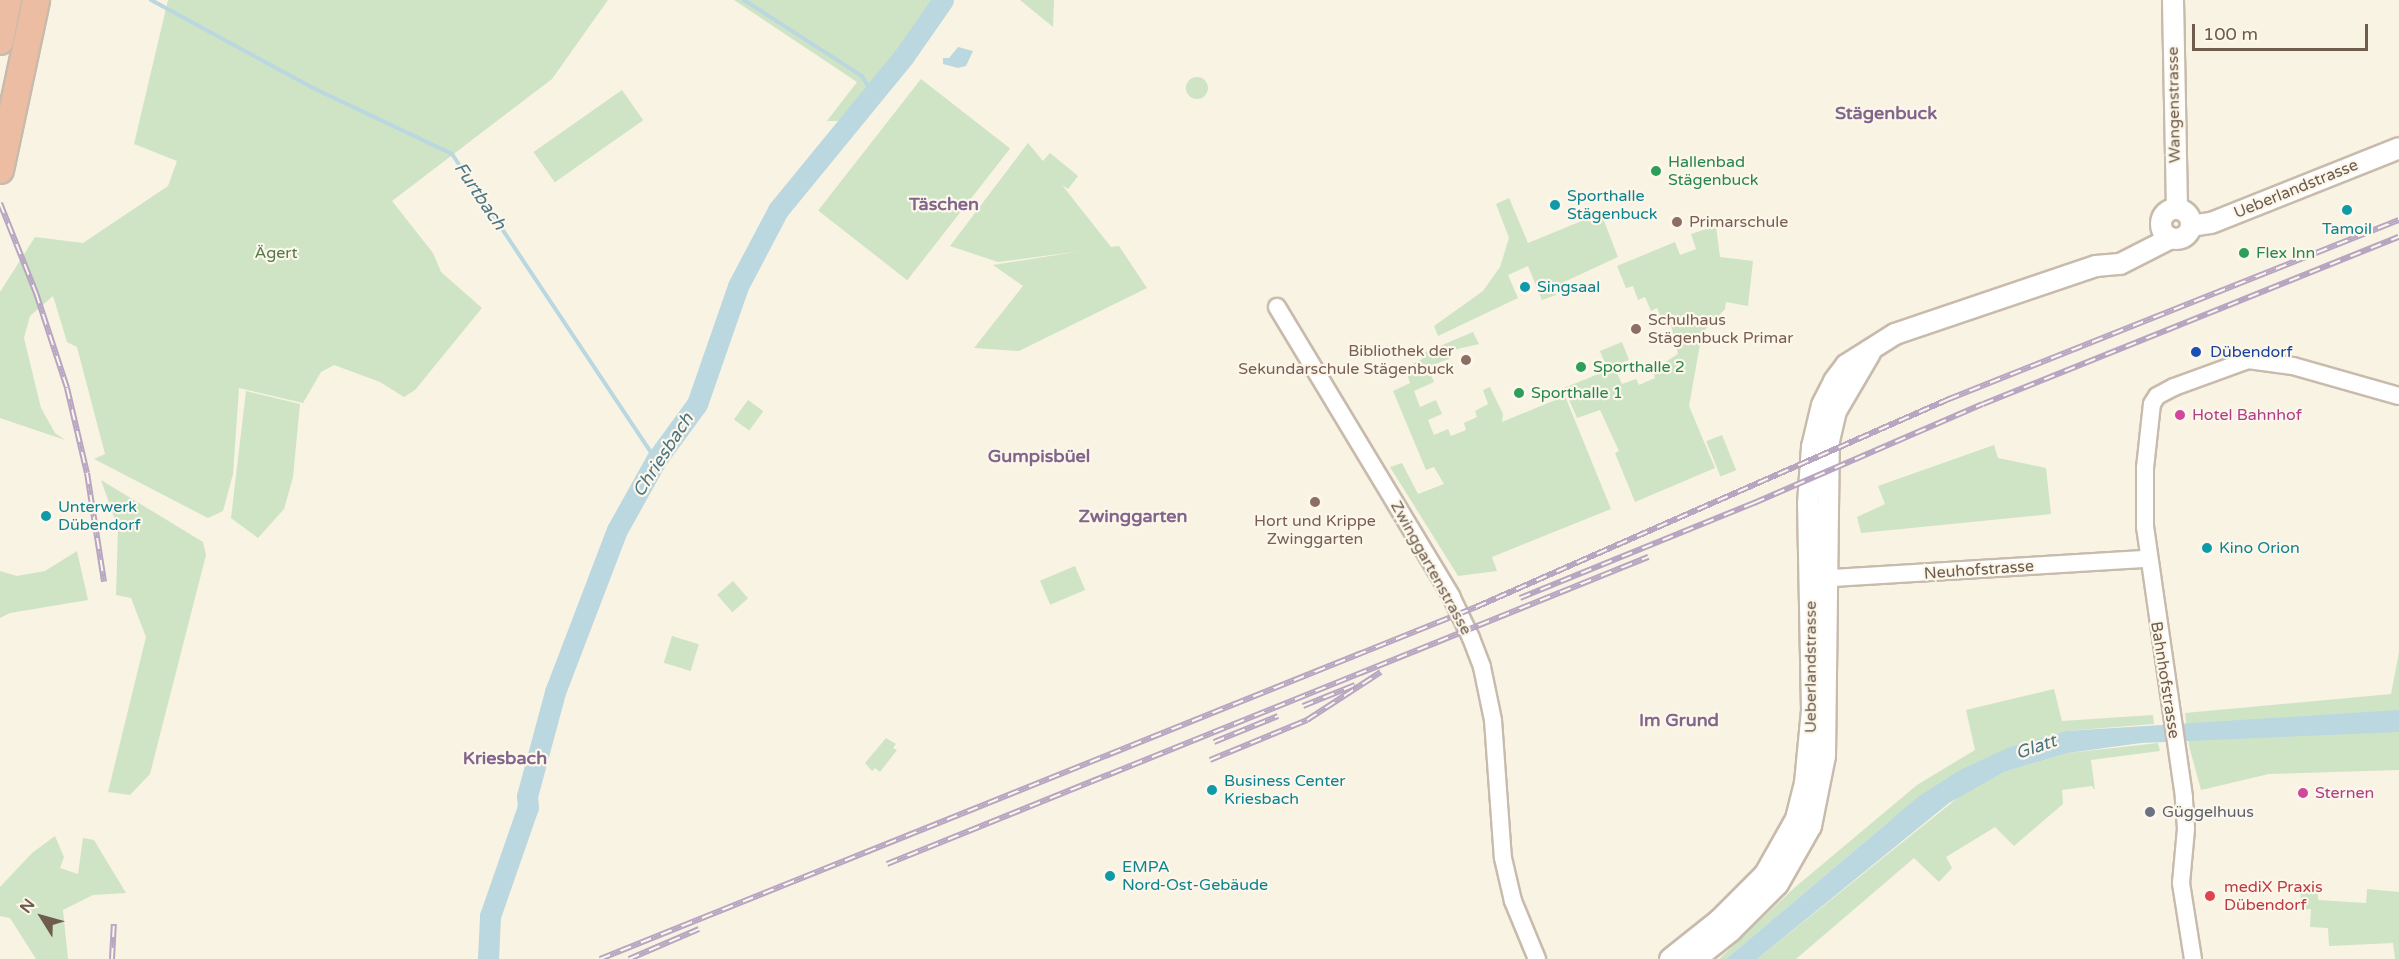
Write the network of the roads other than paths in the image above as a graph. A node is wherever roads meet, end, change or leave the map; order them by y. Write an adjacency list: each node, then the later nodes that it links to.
1 (8, 0): 4 (highway)
2 (36, 0): 6 (highway)
3 (2173, 0): 7 (main road, Wangenstrasse)
4 (0, 41)
5 (2399, 148): 8 (main road, Ueberlandstrasse)
6 (0, 170)
7 (2177, 209): 8 (main road); 9 (main road, Ueberlandstrasse)
8 (2191, 226): 9 (main road, Ueberlandstrasse)
9 (2167, 233): 13 (main road, Ueberlandstrasse)
10 (1277, 307): 14 (street, Zwinggartenstrasse)
11 (2399, 396): 12 (street, Bahnhofstrasse)
12 (2147, 559): 13 (street, Neuhofstrasse); 17 (street, Bahnhofstrasse)
13 (1818, 579): 15 (main road, Ueberlandstrasse); 16 (main road, Ueberlandstrasse)
14 (1537, 959)
15 (1670, 959)
16 (1696, 959)
17 (2193, 959)

